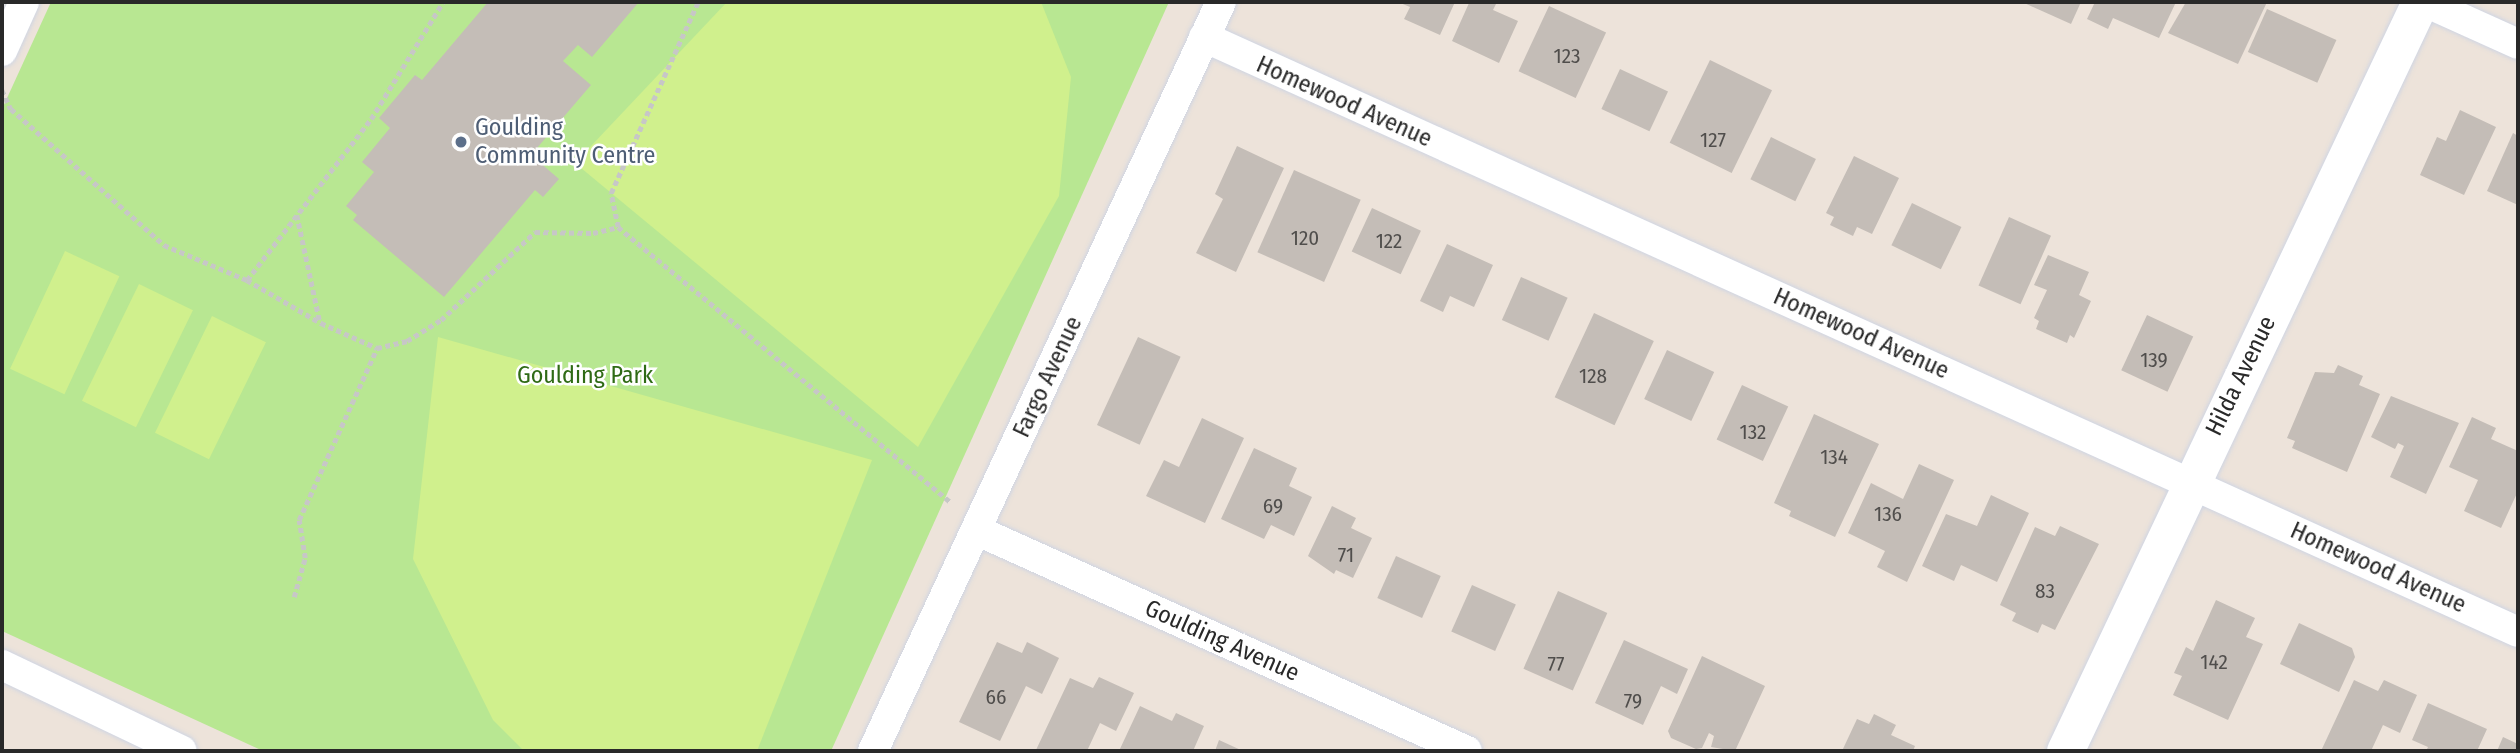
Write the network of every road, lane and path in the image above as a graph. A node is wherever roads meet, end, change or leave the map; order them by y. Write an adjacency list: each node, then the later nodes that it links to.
1 (24, 2): 8 (street)
2 (443, 2): 10 (path)
3 (698, 2): 11 (path)
4 (1220, 2): 6 (street, Fargo Avenue)
5 (2423, 2): 7 (street); 15 (street, Hilda Avenue)
6 (1204, 37): 15 (street, Homewood Avenue); 16 (street, Fargo Avenue)
7 (2518, 44)
8 (2, 51)
9 (2, 90): 12 (path)
10 (297, 215): 12 (path); 13 (path)
11 (618, 227): 14 (path); 16 (path)
12 (247, 280): 13 (path)
13 (321, 323): 14 (path)
14 (377, 348): 17 (path)
15 (2190, 482): 18 (street, Homewood Avenue); 23 (street, Hilda Avenue)
16 (978, 531): 21 (street, Fargo Avenue); 22 (street, Goulding Avenue)
17 (294, 597)
18 (2518, 632)
19 (2, 665): 20 (street)
20 (182, 751)
21 (873, 751)
22 (1466, 751)
23 (2064, 751)

